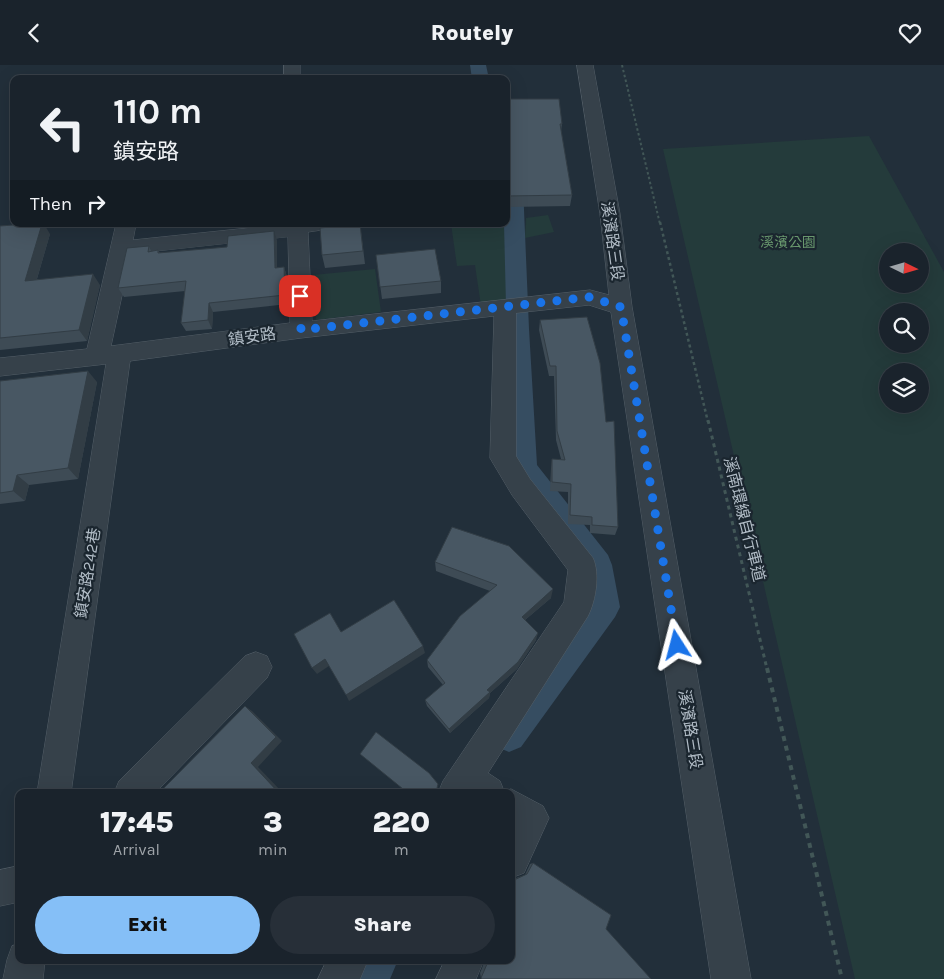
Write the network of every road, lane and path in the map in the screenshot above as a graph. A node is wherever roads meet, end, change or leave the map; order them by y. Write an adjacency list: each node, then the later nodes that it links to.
1 (585, 65): 7 (street, 溪濱路三段)
2 (622, 65): 27 (path, 溪南環線自行車道)
3 (126, 227): 6 (street, 鎮安路242巷)
4 (293, 227): 6 (street)
5 (298, 227): 9 (street)
6 (122, 248): 10 (street, 鎮安路242巷)
7 (621, 307): 8 (street, 鎮安路); 26 (street, 溪濱路三段)
8 (505, 308): 9 (street, 鎮安路); 13 (street)
9 (301, 330): 10 (street, 鎮安路)
10 (108, 355): 11 (street, 鎮安路); 14 (street, 鎮安路242巷)
11 (0, 367)
12 (256, 667): 15 (street)
13 (469, 788)
14 (54, 789)
15 (135, 789)
16 (515, 808): 17 (street)
17 (515, 852)
18 (15, 885): 19 (street)
19 (0, 888)
20 (25, 964): 23 (street)
21 (347, 964): 24 (street)
22 (463, 964): 25 (street)
23 (23, 979)
24 (338, 979)
25 (456, 979)
26 (731, 979)
27 (842, 979)

